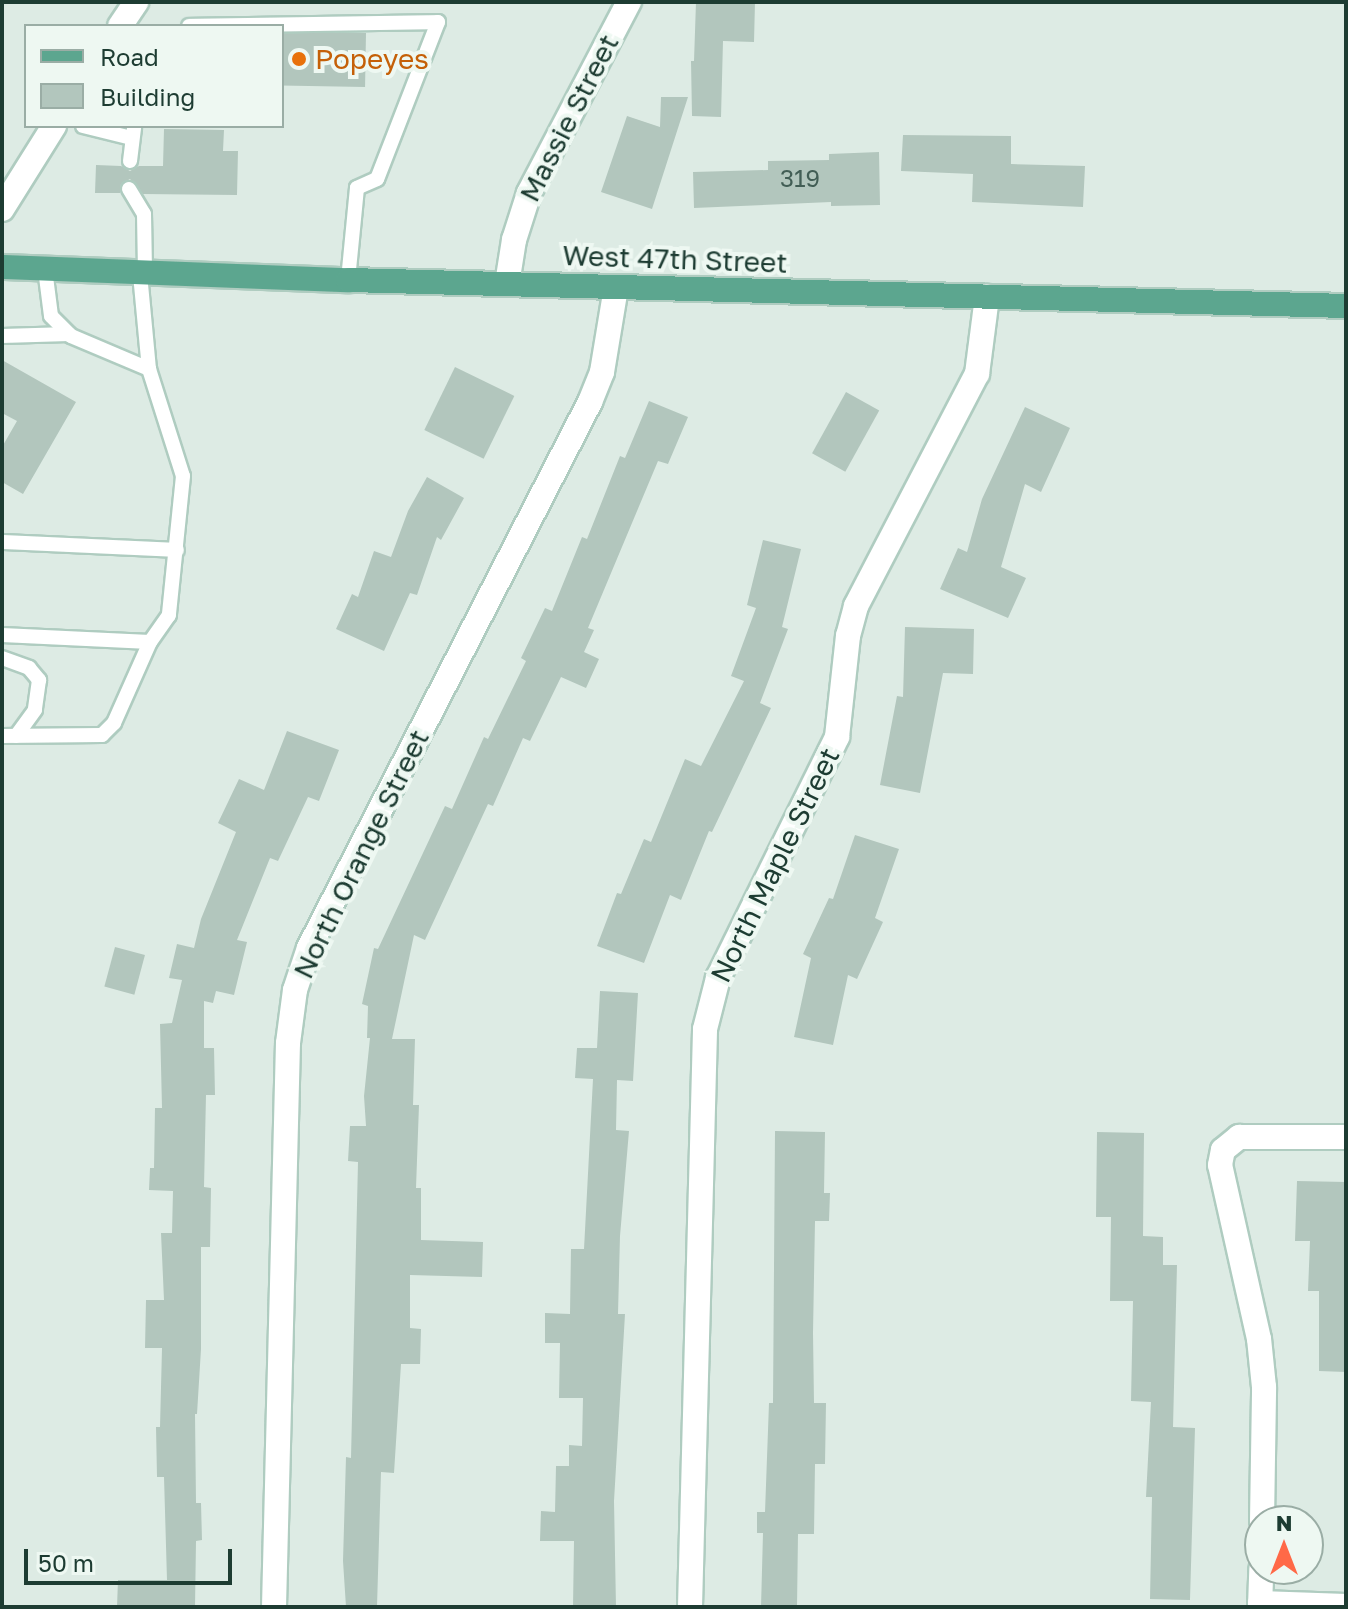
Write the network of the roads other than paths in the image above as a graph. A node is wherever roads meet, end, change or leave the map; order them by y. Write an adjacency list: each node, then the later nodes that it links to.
1 (136, 2): 3 (street)
2 (629, 2): 15 (street, Massie Street)
3 (121, 24)
4 (284, 24): 14 (lane)
5 (53, 128): 10 (street)
6 (100, 128): 7 (lane)
7 (133, 132): 8 (lane)
8 (130, 161)
9 (129, 189): 13 (lane)
10 (2, 209)
11 (2, 267): 12 (main road, West 47th Street)
12 (45, 269): 13 (main road, West 47th Street); 19 (lane)
13 (142, 274): 14 (main road, West 47th Street); 21 (lane)
14 (348, 280): 15 (main road, West 47th Street)
15 (507, 284): 16 (main road, West 47th Street)
16 (616, 287): 17 (main road, West 47th Street); 33 (street, North Orange Street)
17 (987, 297): 18 (main road, West 47th Street); 34 (street, North Maple Street)
18 (1346, 306)
19 (69, 334): 20 (lane); 21 (lane)
20 (2, 336)
21 (149, 369): 23 (lane)
22 (2, 542): 23 (lane)
23 (177, 550): 25 (lane)
24 (2, 635): 25 (lane)
25 (150, 642): 27 (lane)
26 (2, 658): 27 (lane)
27 (12, 736)
28 (1346, 1137): 29 (street)
29 (1262, 1505)
30 (1261, 1585): 31 (street)
31 (1260, 1605): 32 (street)
32 (1346, 1606)
33 (274, 1607)
34 (690, 1607)

